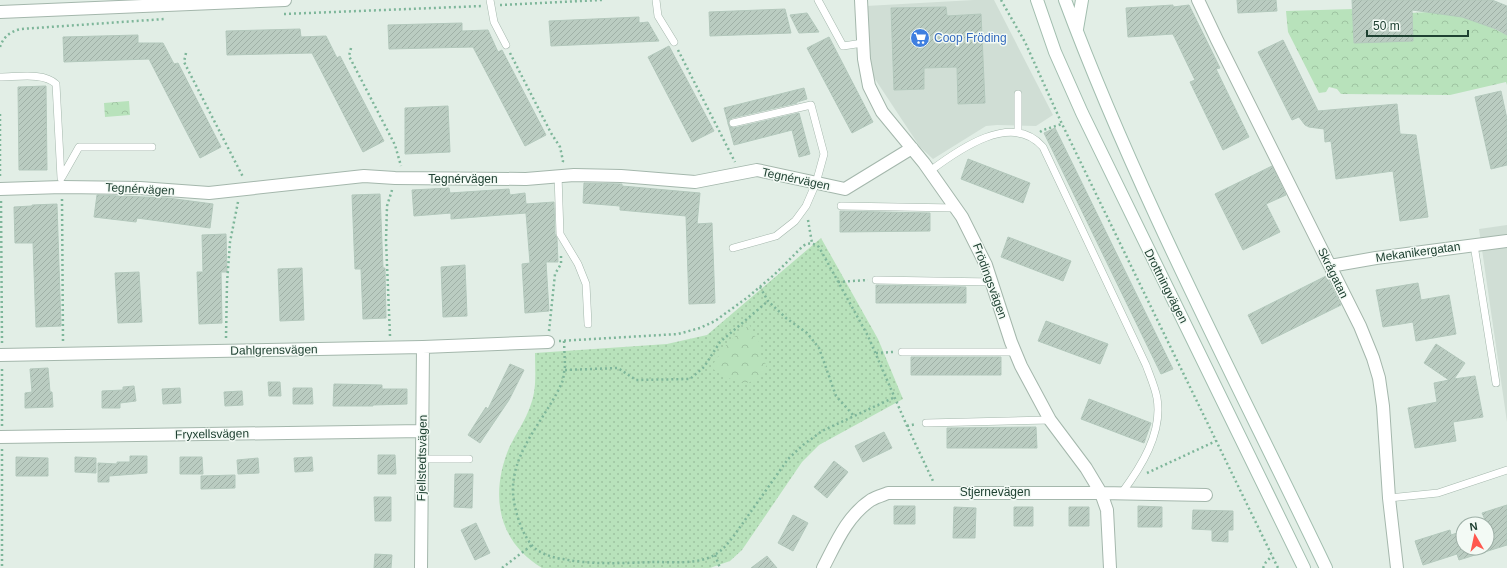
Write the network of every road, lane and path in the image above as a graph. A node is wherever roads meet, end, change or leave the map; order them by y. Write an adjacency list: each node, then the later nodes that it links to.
1 (284, 0): 12 (street)
2 (602, 0): 11 (path)
3 (656, 0): 16 (lane)
4 (818, 0): 17 (lane)
5 (861, 0): 17 (street, Frödingsvägen)
6 (1001, 0): 25 (path)
7 (1037, 0): 91 (street, Drottningvägen)
8 (1065, 0): 15 (street, Drottningvägen)
9 (1082, 0): 15 (street)
10 (1198, 0): 46 (street, Skrågatan)
11 (490, 3): 13 (path); 18 (lane)
12 (0, 12)
13 (279, 14)
14 (168, 19): 19 (path)
15 (1076, 30): 92 (street, Drottningvägen)
16 (674, 42): 31 (path)
17 (863, 43): 29 (street, Frödingsvägen)
18 (506, 45): 32 (path)
19 (0, 47)
20 (351, 48): 33 (path)
21 (186, 53): 37 (path)
22 (0, 77): 34 (lane)
23 (1018, 94): 26 (lane)
24 (733, 123): 35 (lane)
25 (1062, 124): 27 (path); 71 (path)
26 (1018, 133): 27 (lane); 30 (lane)
27 (1034, 138): 75 (lane)
28 (152, 148): 34 (lane)
29 (912, 148): 30 (street, Frödingsvägen); 35 (street, Tegnérvägen)
30 (930, 171): 40 (street, Frödingsvägen)
31 (741, 173): 32 (street, Tegnérvägen); 35 (street, Tegnérvägen)
32 (558, 175): 33 (street, Tegnérvägen); 41 (lane)
33 (400, 178): 37 (street, Tegnérvägen); 56 (path)
34 (62, 182): 36 (street, Tegnérvägen); 37 (street, Tegnérvägen); 61 (path)
35 (816, 183): 38 (lane)
36 (0, 189)
37 (244, 189): 57 (path)
38 (806, 206): 43 (path); 45 (lane)
39 (842, 206): 40 (lane)
40 (956, 208): 49 (street, Frödingsvägen)
41 (560, 234): 52 (lane); 54 (path)
42 (1507, 240): 44 (street, Mekanikergatan)
43 (812, 243): 48 (path); 50 (path)
44 (1474, 245): 46 (street, Mekanikergatan); 64 (lane)
45 (733, 248)
46 (1330, 266): 80 (street, Skrågatan)
47 (876, 280): 48 (path); 49 (lane)
48 (838, 282): 60 (path)
49 (992, 282): 59 (street, Frödingsvägen)
50 (760, 287): 51 (path); 53 (path)
51 (768, 302): 63 (path); 66 (path)
52 (588, 324)
53 (564, 341): 54 (path); 63 (path)
54 (548, 342): 55 (street, Dahlgrensvägen)
55 (424, 347): 56 (street, Dahlgrensvägen); 69 (street, Fjellstedtsvägen)
56 (391, 348): 57 (street, Dahlgrensvägen)
57 (226, 351): 61 (street, Dahlgrensvägen)
58 (902, 352): 59 (lane); 60 (path)
59 (1016, 352): 67 (street, Frödingsvägen)
60 (876, 353): 65 (path)
61 (63, 354): 62 (street, Dahlgrensvägen)
62 (0, 355)
63 (565, 370): 81 (path)
64 (1496, 383)
65 (894, 397): 66 (path); 76 (path)
66 (854, 416): 82 (path)
67 (1050, 420): 68 (lane); 77 (street, Frödingsvägen)
68 (926, 423)
69 (423, 431): 70 (street, Fryxellsvägen); 72 (street, Fjellstedtsvägen)
70 (0, 437)
71 (1216, 441): 75 (path); 83 (path)
72 (422, 459): 73 (lane); 84 (street, Fjellstedtsvägen)
73 (469, 459)
74 (1507, 470): 80 (lane)
75 (1131, 481): 78 (lane)
76 (938, 492): 77 (street, Stjernevägen); 87 (street, Stjernevägen)
77 (1101, 493): 78 (street, Stjernevägen); 88 (street, Frödingsvägen)
78 (1121, 494): 79 (street, Stjernevägen)
79 (1206, 495)
80 (1389, 498): 93 (street, Skrågatan)
81 (532, 545): 82 (path); 85 (path)
82 (715, 555): 86 (path)
83 (1272, 556): 89 (path); 90 (path)
84 (421, 568)
85 (502, 568)
86 (720, 568)
87 (823, 568)
88 (1110, 568)
89 (1263, 568)
90 (1278, 568)
91 (1304, 568)
92 (1326, 568)
93 (1397, 568)

